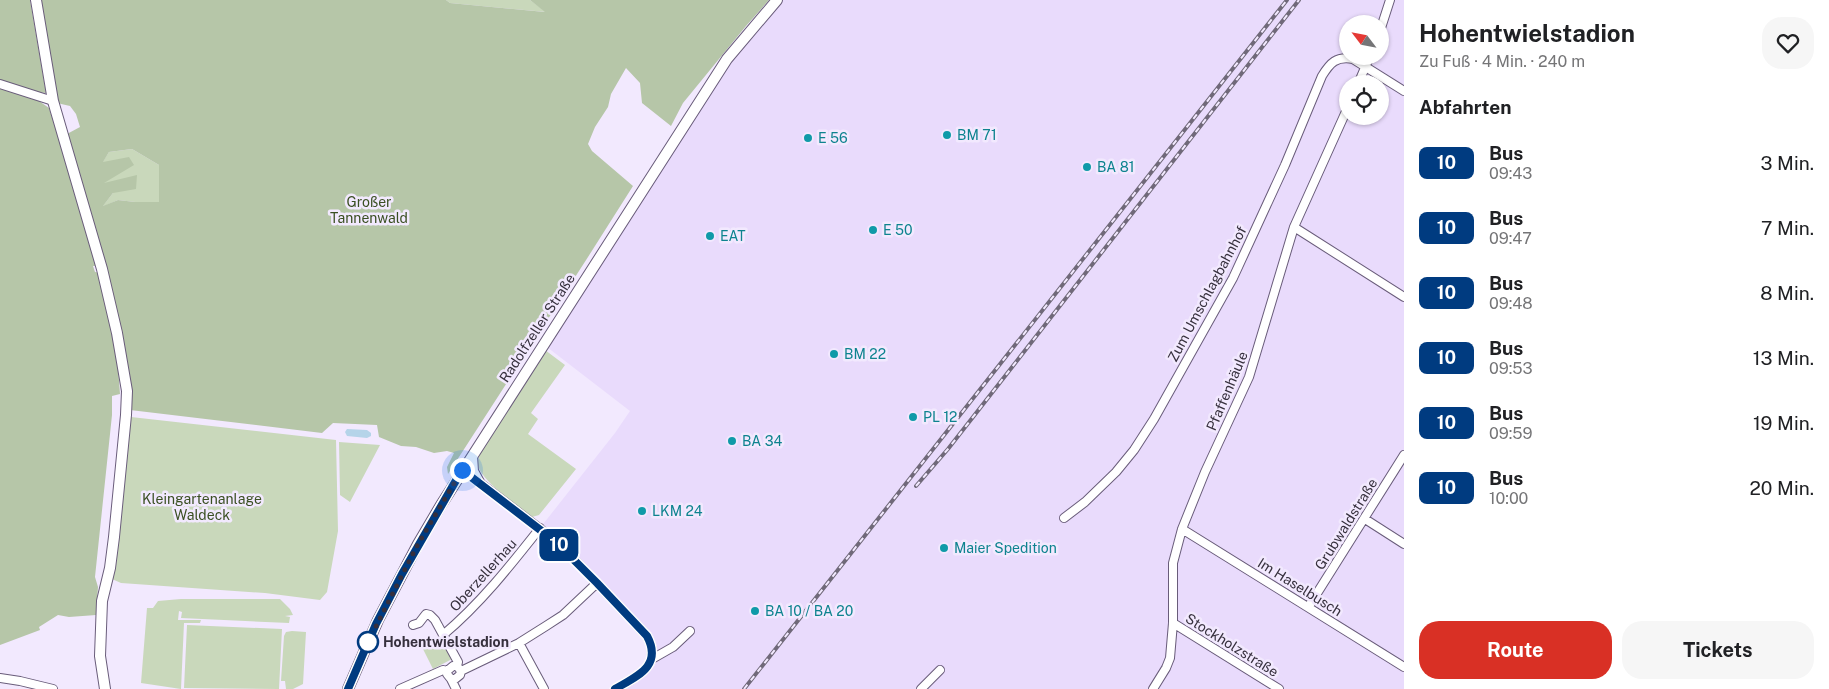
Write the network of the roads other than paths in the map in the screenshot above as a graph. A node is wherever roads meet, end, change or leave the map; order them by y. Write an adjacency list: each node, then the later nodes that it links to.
1 (36, 0): 9 (main road)
2 (777, 0): 13 (main road, Radolfzeller Straße)
3 (1390, 0): 4 (street)
4 (1385, 15)
5 (1366, 67): 6 (street); 8 (street, Zum Umschlagbahnhof); 17 (street, Zum Umschlagbahnhof)
6 (1362, 75)
7 (0, 84): 9 (street)
8 (1404, 91)
9 (47, 100): 36 (main road)
10 (1340, 125): 11 (street, Pfaffenhäule)
11 (1294, 227): 12 (street); 20 (street, Pfaffenhäule)
12 (1404, 297)
13 (473, 453): 15 (main road, Radolfzeller Straße); 16 (street)
14 (1404, 455): 18 (street, Grubwaldstraße)
15 (462, 470): 16 (street); 37 (main road, Radolfzeller Straße)
16 (482, 484): 19 (street)
17 (1064, 518)
18 (1365, 518): 21 (street); 23 (street, Grubwaldstraße)
19 (540, 528): 22 (street); 27 (street, Oberzellerhau)
20 (1182, 528): 23 (street, Im Haselbusch); 24 (street, Pfaffenhäule)
21 (1404, 544)
22 (597, 583): 28 (street); 29 (street)
23 (1309, 606): 30 (street, Im Haselbusch)
24 (1173, 623): 43 (street, Pfaffenhäule); 44 (street, Stockholzstraße)
25 (413, 625): 27 (street, Oberzellerhau)
26 (690, 631): 29 (street)
27 (442, 635): 31 (street, Oberzellerhau)
28 (518, 643): 31 (street); 40 (street)
29 (652, 659): 41 (street)
30 (1404, 667)
31 (459, 669): 33 (street)
32 (940, 670): 42 (street)
33 (449, 675): 38 (street); 39 (street)
34 (0, 678): 35 (street)
35 (52, 689)
36 (105, 689)
37 (348, 689)
38 (400, 689)
39 (456, 689)
40 (544, 689)
41 (615, 689)
42 (921, 689)
43 (1154, 689)
44 (1278, 689)

